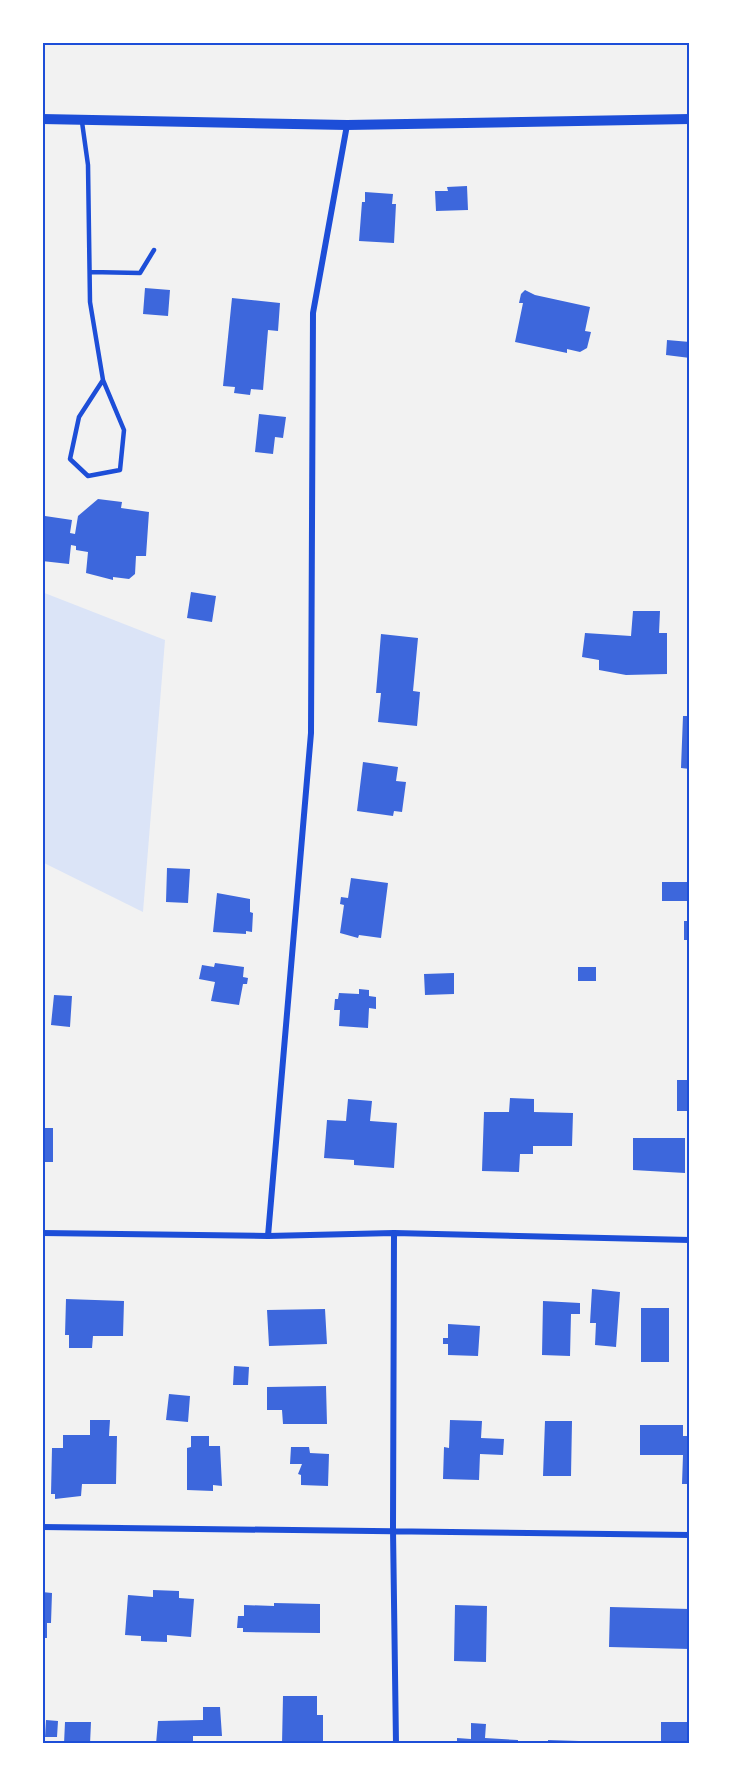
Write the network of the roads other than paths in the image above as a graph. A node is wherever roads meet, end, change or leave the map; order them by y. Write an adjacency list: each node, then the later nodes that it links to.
1 (42, 119): 2 (street)
2 (81, 119): 4 (street); 6 (lane)
3 (690, 119): 4 (street)
4 (347, 125): 10 (street)
5 (154, 250): 6 (lane)
6 (90, 272): 7 (lane)
7 (103, 380): 7 (lane)
8 (42, 1233): 10 (street)
9 (394, 1233): 10 (street); 11 (street); 13 (street)
10 (268, 1236)
11 (690, 1240)
12 (42, 1527): 13 (street)
13 (393, 1530): 14 (street); 15 (street)
14 (690, 1535)
15 (396, 1744)

